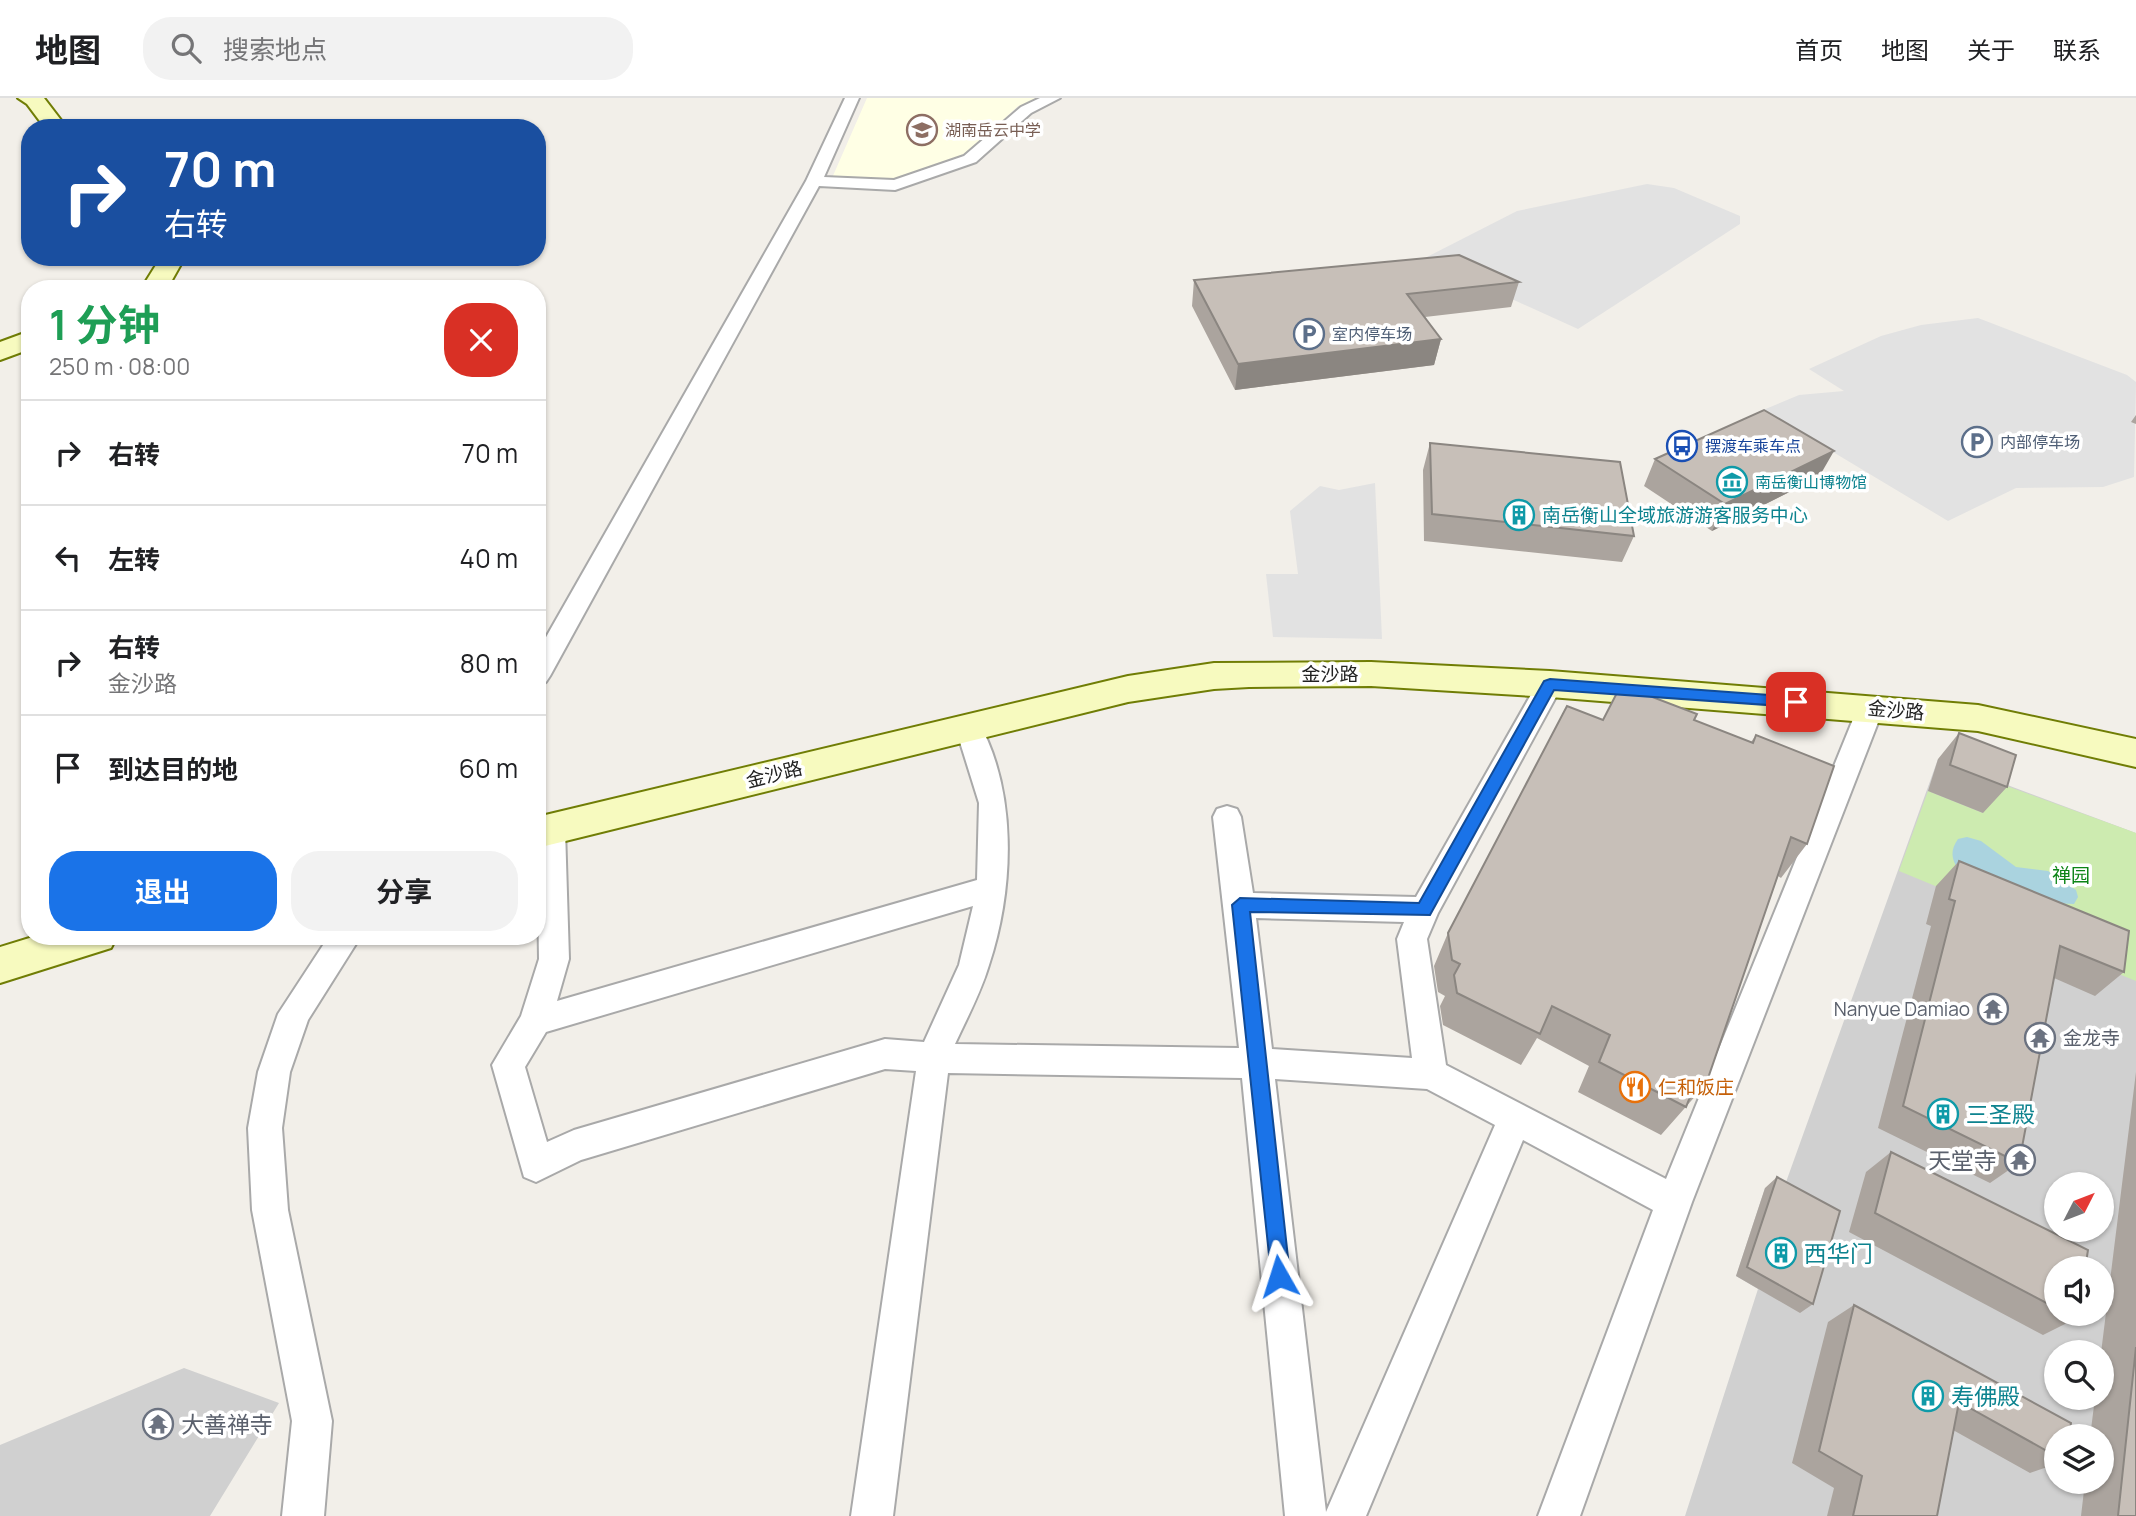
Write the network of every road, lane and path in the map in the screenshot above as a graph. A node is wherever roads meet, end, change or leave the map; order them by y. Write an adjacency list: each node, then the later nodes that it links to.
1 (28, 98): 4 (main road)
2 (852, 98): 5 (street)
3 (1053, 98): 5 (street)
4 (49, 119)
5 (814, 181): 8 (street)
6 (21, 343): 7 (main road)
7 (0, 352)
8 (546, 660)
9 (1550, 684): 10 (main road, 金沙路); 11 (main road, 金沙路); 18 (street)
10 (1871, 707): 12 (main road, 金沙路); 27 (street)
11 (968, 726): 14 (main road, 金沙路); 16 (street)
12 (2136, 753)
13 (1227, 817): 17 (street)
14 (546, 831)
15 (546, 857): 22 (street)
16 (992, 888): 22 (street); 23 (street)
17 (1240, 905): 18 (street); 24 (street)
18 (1424, 910): 25 (street)
19 (66, 945): 21 (main road)
20 (340, 945): 28 (street)
21 (0, 965)
22 (535, 1021): 23 (street)
23 (934, 1056): 24 (street); 29 (street)
24 (1255, 1063): 25 (street); 30 (street)
25 (1432, 1074): 26 (street)
26 (1515, 1118): 27 (street); 31 (street)
27 (1674, 1202): 32 (street)
28 (303, 1516)
29 (872, 1516)
30 (1306, 1516)
31 (1345, 1516)
32 (1559, 1516)

